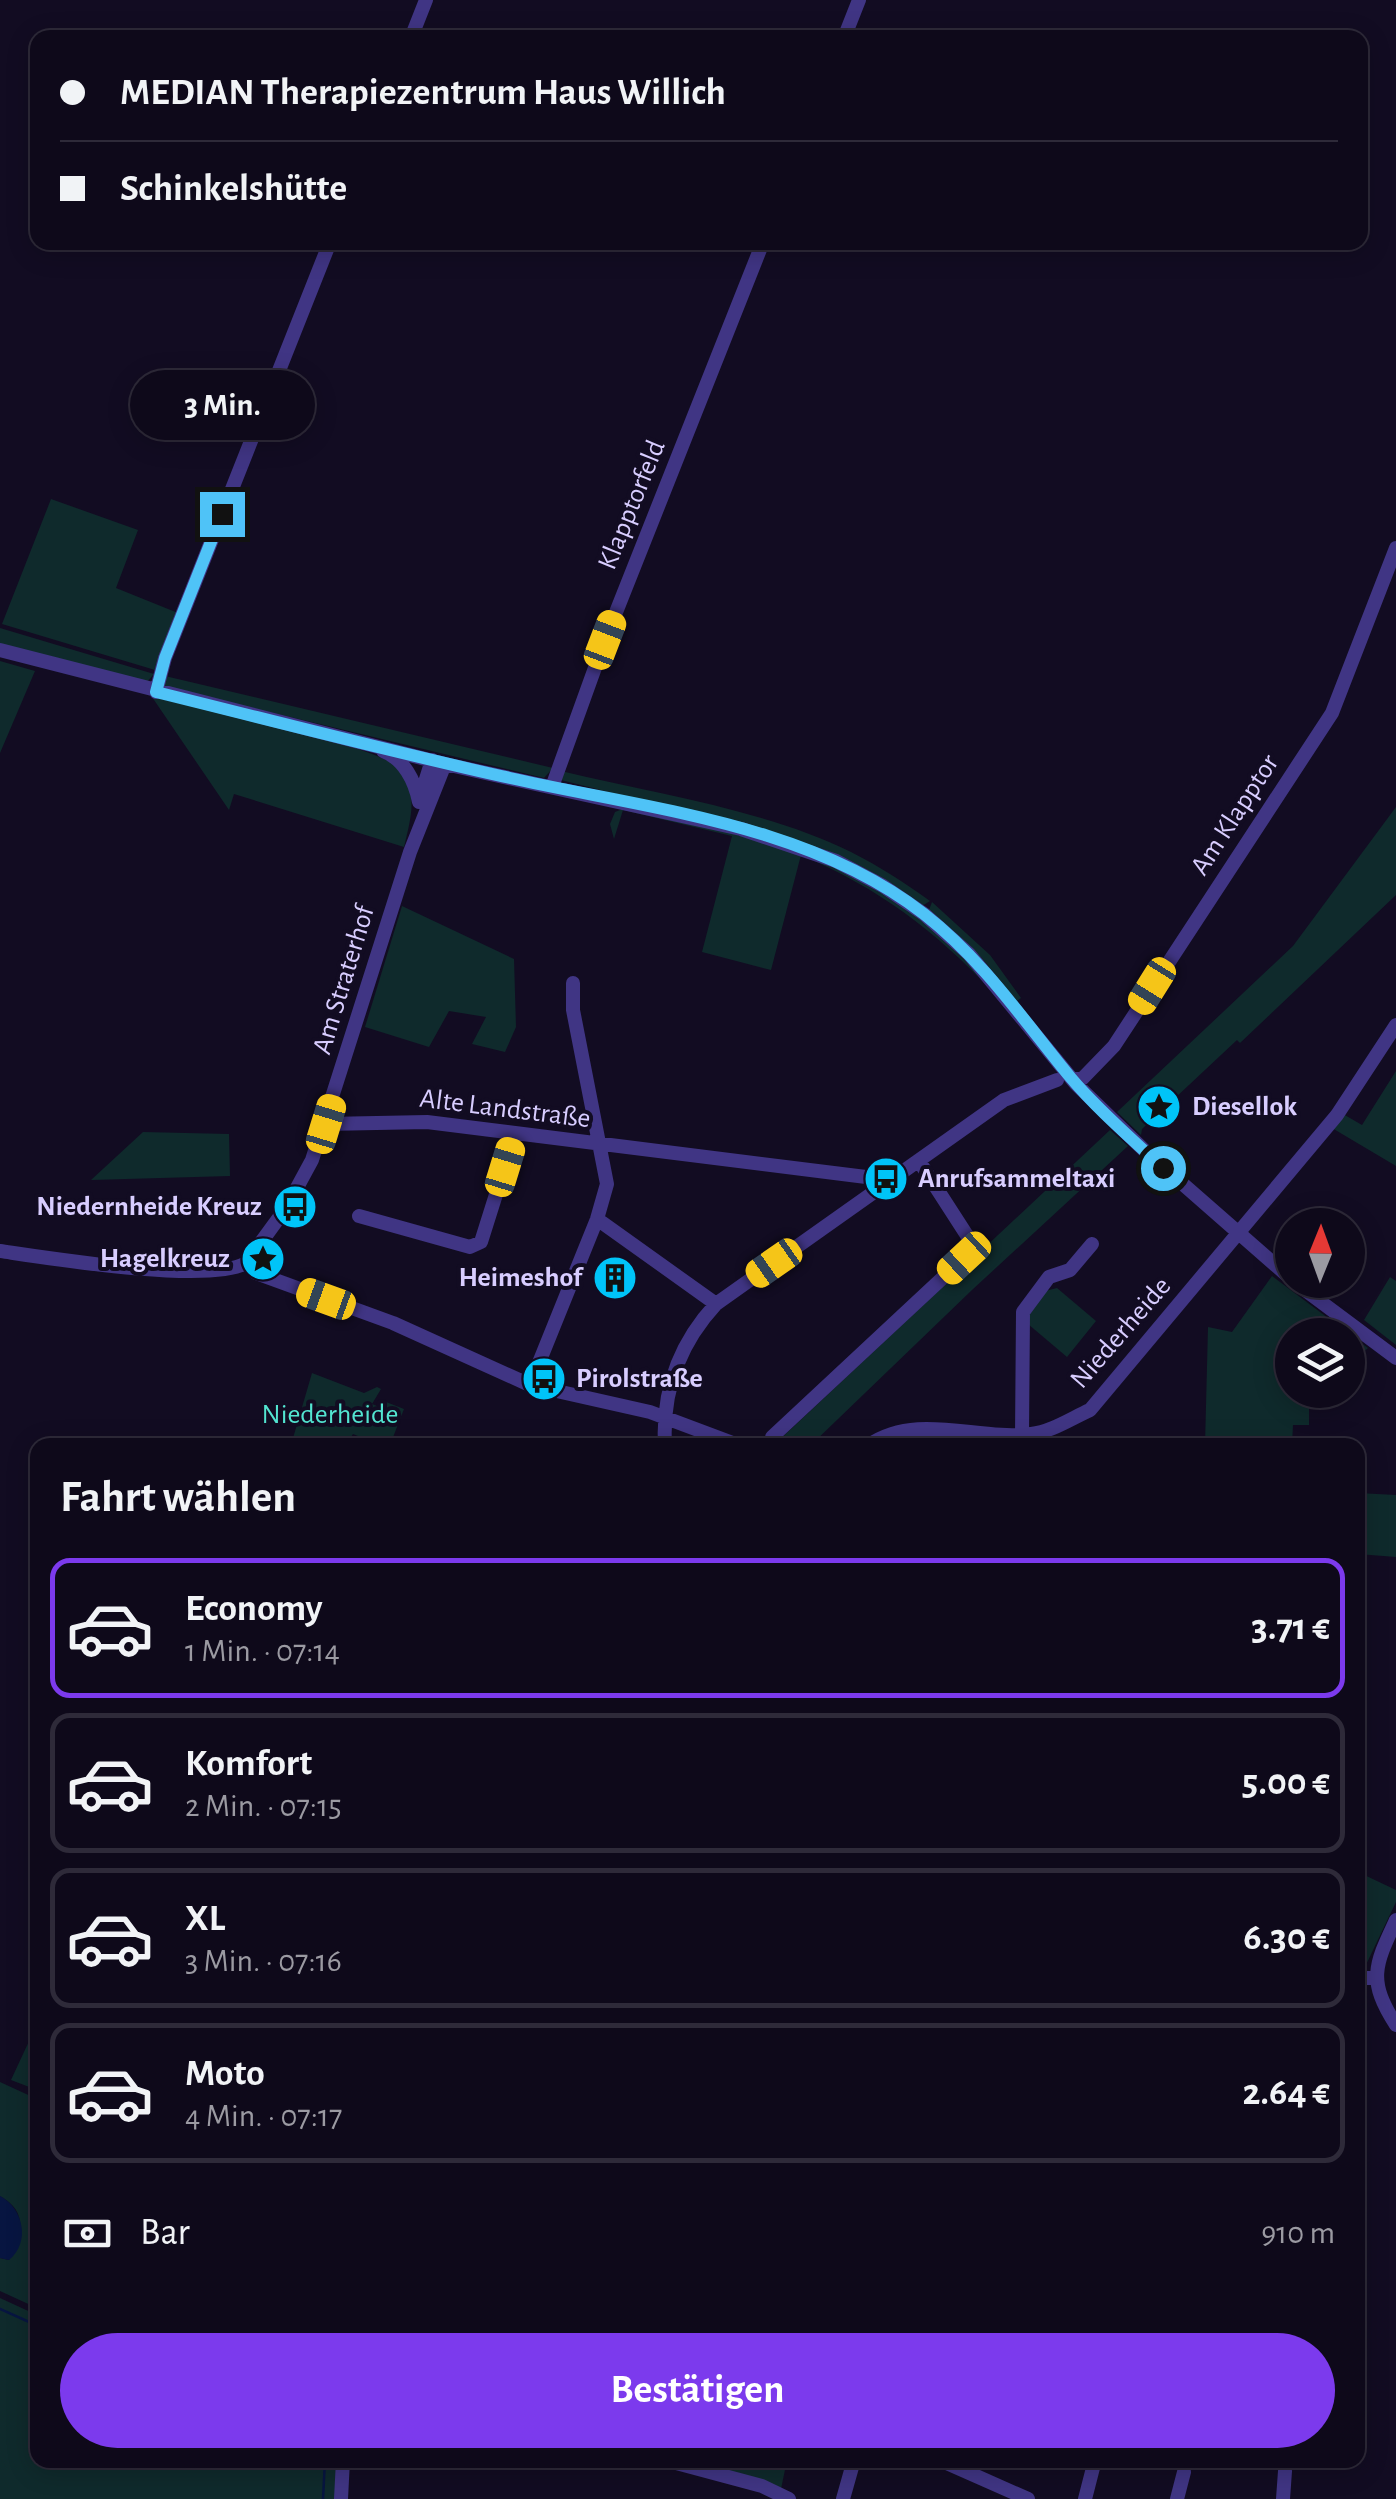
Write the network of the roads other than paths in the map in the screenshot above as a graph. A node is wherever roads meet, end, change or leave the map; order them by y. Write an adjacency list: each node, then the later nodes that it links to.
1 (426, 0): 3 (street)
2 (859, 0): 4 (street)
3 (414, 30)
4 (847, 30)
5 (327, 250): 9 (street)
6 (760, 250): 12 (street, Klapptorfeld)
7 (1396, 548): 17 (street, Am Klapptor)
8 (0, 650): 9 (street)
9 (156, 692): 10 (street)
10 (354, 740): 11 (street); 13 (street)
11 (439, 762): 12 (street); 13 (street, Am Straterhof); 14 (street, Am Straterhof)
12 (552, 787): 17 (street)
13 (419, 802): 14 (street, Am Straterhof)
14 (410, 852): 18 (street, Am Straterhof)
15 (574, 984): 20 (street)
16 (1396, 1025): 25 (street, Niederheide)
17 (1064, 1080): 21 (street); 25 (street)
18 (326, 1124): 19 (street, Alte Landstraße); 28 (street)
19 (515, 1134): 20 (street, Alte Landstraße); 23 (street)
20 (600, 1145): 22 (street, Alte Landstraße); 24 (street)
21 (919, 1161): 22 (street); 34 (street)
22 (890, 1180): 29 (street)
23 (359, 1216)
24 (597, 1219): 29 (street); 31 (street)
25 (1238, 1233): 30 (street); 33 (street, Niederheide)
26 (1092, 1244): 33 (street)
27 (0, 1251): 28 (street)
28 (246, 1264): 31 (street)
29 (716, 1304): 32 (street)
30 (1396, 1358)
31 (530, 1385): 32 (street)
32 (665, 1416): 35 (street); 36 (street)
33 (1022, 1434): 37 (street, Niederheide)
34 (772, 1437)
35 (665, 1438)
36 (720, 1438)
37 (880, 1438)
38 (1396, 1920): 40 (street)
39 (1365, 1978): 40 (street)
40 (1375, 1978): 41 (street)
41 (1396, 2025)
42 (343, 2468): 49 (street)
43 (695, 2468): 50 (street)
44 (852, 2468): 51 (street)
45 (958, 2468): 52 (street)
46 (1092, 2468): 53 (street)
47 (1184, 2472): 54 (street)
48 (1285, 2472): 55 (street)
49 (345, 2498)
50 (789, 2499)
51 (843, 2499)
52 (1028, 2499)
53 (1084, 2499)
54 (1177, 2499)
55 (1283, 2499)

